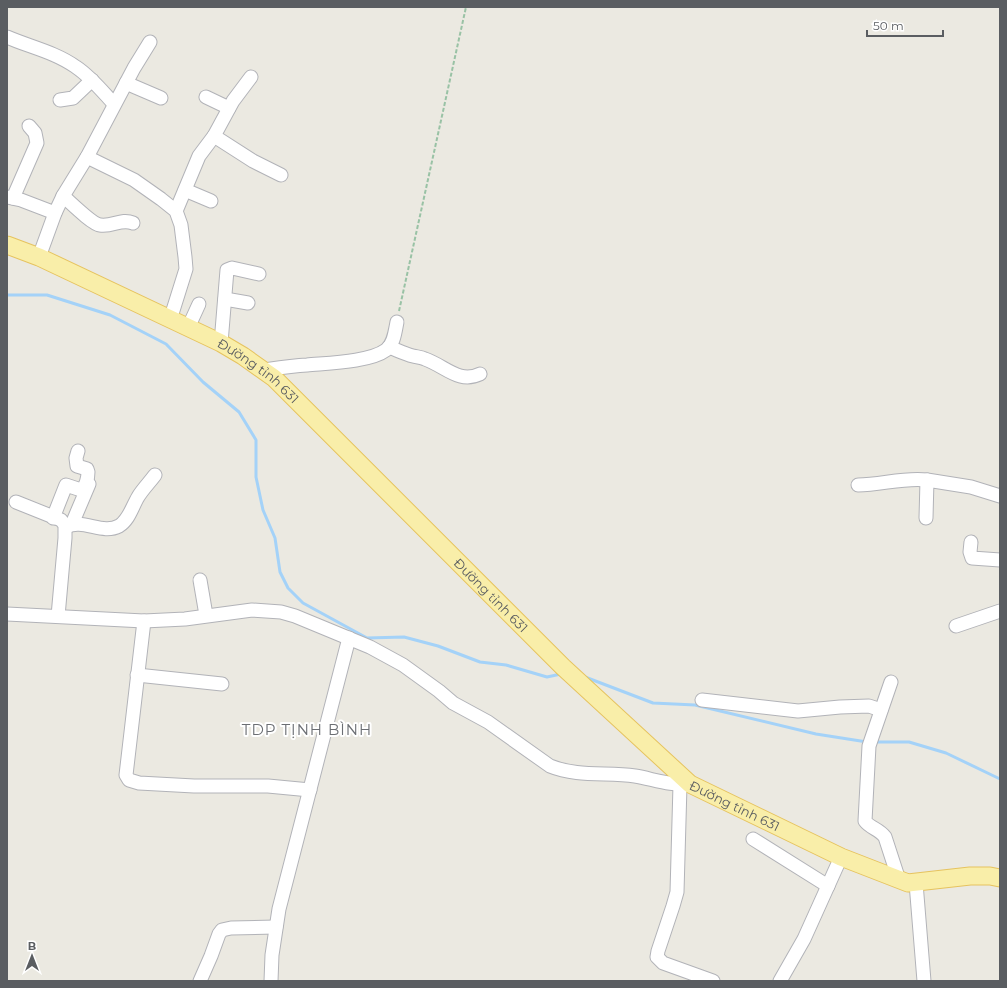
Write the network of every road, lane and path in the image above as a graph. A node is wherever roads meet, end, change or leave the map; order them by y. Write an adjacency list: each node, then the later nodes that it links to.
1 (466, 7): 30 (path)
2 (7, 37): 5 (street)
3 (150, 42): 6 (street)
4 (251, 77): 11 (street)
5 (92, 80): 9 (street); 10 (street)
6 (126, 83): 8 (street); 10 (street)
7 (206, 97): 11 (street)
8 (161, 98)
9 (60, 100)
10 (114, 104): 14 (street)
11 (229, 108): 13 (street)
12 (29, 126): 18 (street)
13 (214, 136): 15 (street); 16 (street)
14 (87, 157): 17 (street); 20 (street)
15 (281, 175)
16 (185, 190): 19 (street); 20 (street)
17 (63, 196): 21 (street); 22 (street)
18 (10, 197): 21 (street)
19 (211, 201)
20 (176, 211): 29 (street)
21 (55, 213): 24 (street)
22 (133, 224)
23 (7, 245): 24 (main road, Đường tỉnh 631)
24 (39, 257): 29 (main road, Đường tỉnh 631)
25 (259, 274): 26 (street)
26 (225, 299): 27 (street); 32 (street)
27 (248, 303)
28 (199, 304): 31 (street)
29 (170, 320): 31 (main road, Đường tỉnh 631)
30 (397, 322): 33 (street)
31 (188, 328): 32 (main road, Đường tỉnh 631)
32 (221, 343): 35 (main road, Đường tỉnh 631)
33 (389, 347): 34 (street); 35 (street)
34 (480, 374)
35 (274, 380): 62 (main road, Đường tỉnh 631)
36 (78, 451): 43 (street)
37 (154, 476): 45 (street)
38 (927, 480): 40 (street); 41 (street); 44 (street)
39 (89, 484): 45 (street)
40 (858, 485)
41 (1000, 496)
42 (16, 502): 43 (street)
43 (53, 518): 45 (street)
44 (926, 518)
45 (69, 526): 50 (street)
46 (971, 542): 47 (street)
47 (1000, 560)
48 (200, 580): 49 (street)
49 (205, 608): 53 (street); 55 (street)
50 (59, 609): 52 (street); 53 (street)
51 (1000, 611): 54 (street)
52 (7, 614)
53 (144, 621): 56 (street)
54 (956, 626)
55 (349, 638): 61 (street); 62 (street)
56 (137, 675): 58 (street); 61 (street)
57 (891, 682): 60 (street)
58 (222, 684)
59 (702, 700): 60 (street)
60 (881, 710): 66 (street)
61 (310, 790): 69 (street)
62 (682, 792): 64 (main road, Đường tỉnh 631); 72 (street)
63 (753, 839): 68 (street)
64 (842, 857): 66 (main road, Đường tỉnh 631); 68 (street)
65 (1000, 878): 67 (main road, Đường tỉnh 631)
66 (899, 880): 67 (main road, Đường tỉnh 631)
67 (916, 883): 74 (street)
68 (828, 886): 73 (street)
69 (276, 927): 70 (street); 71 (street)
70 (200, 981)
71 (271, 981)
72 (713, 981)
73 (780, 981)
74 (924, 981)

